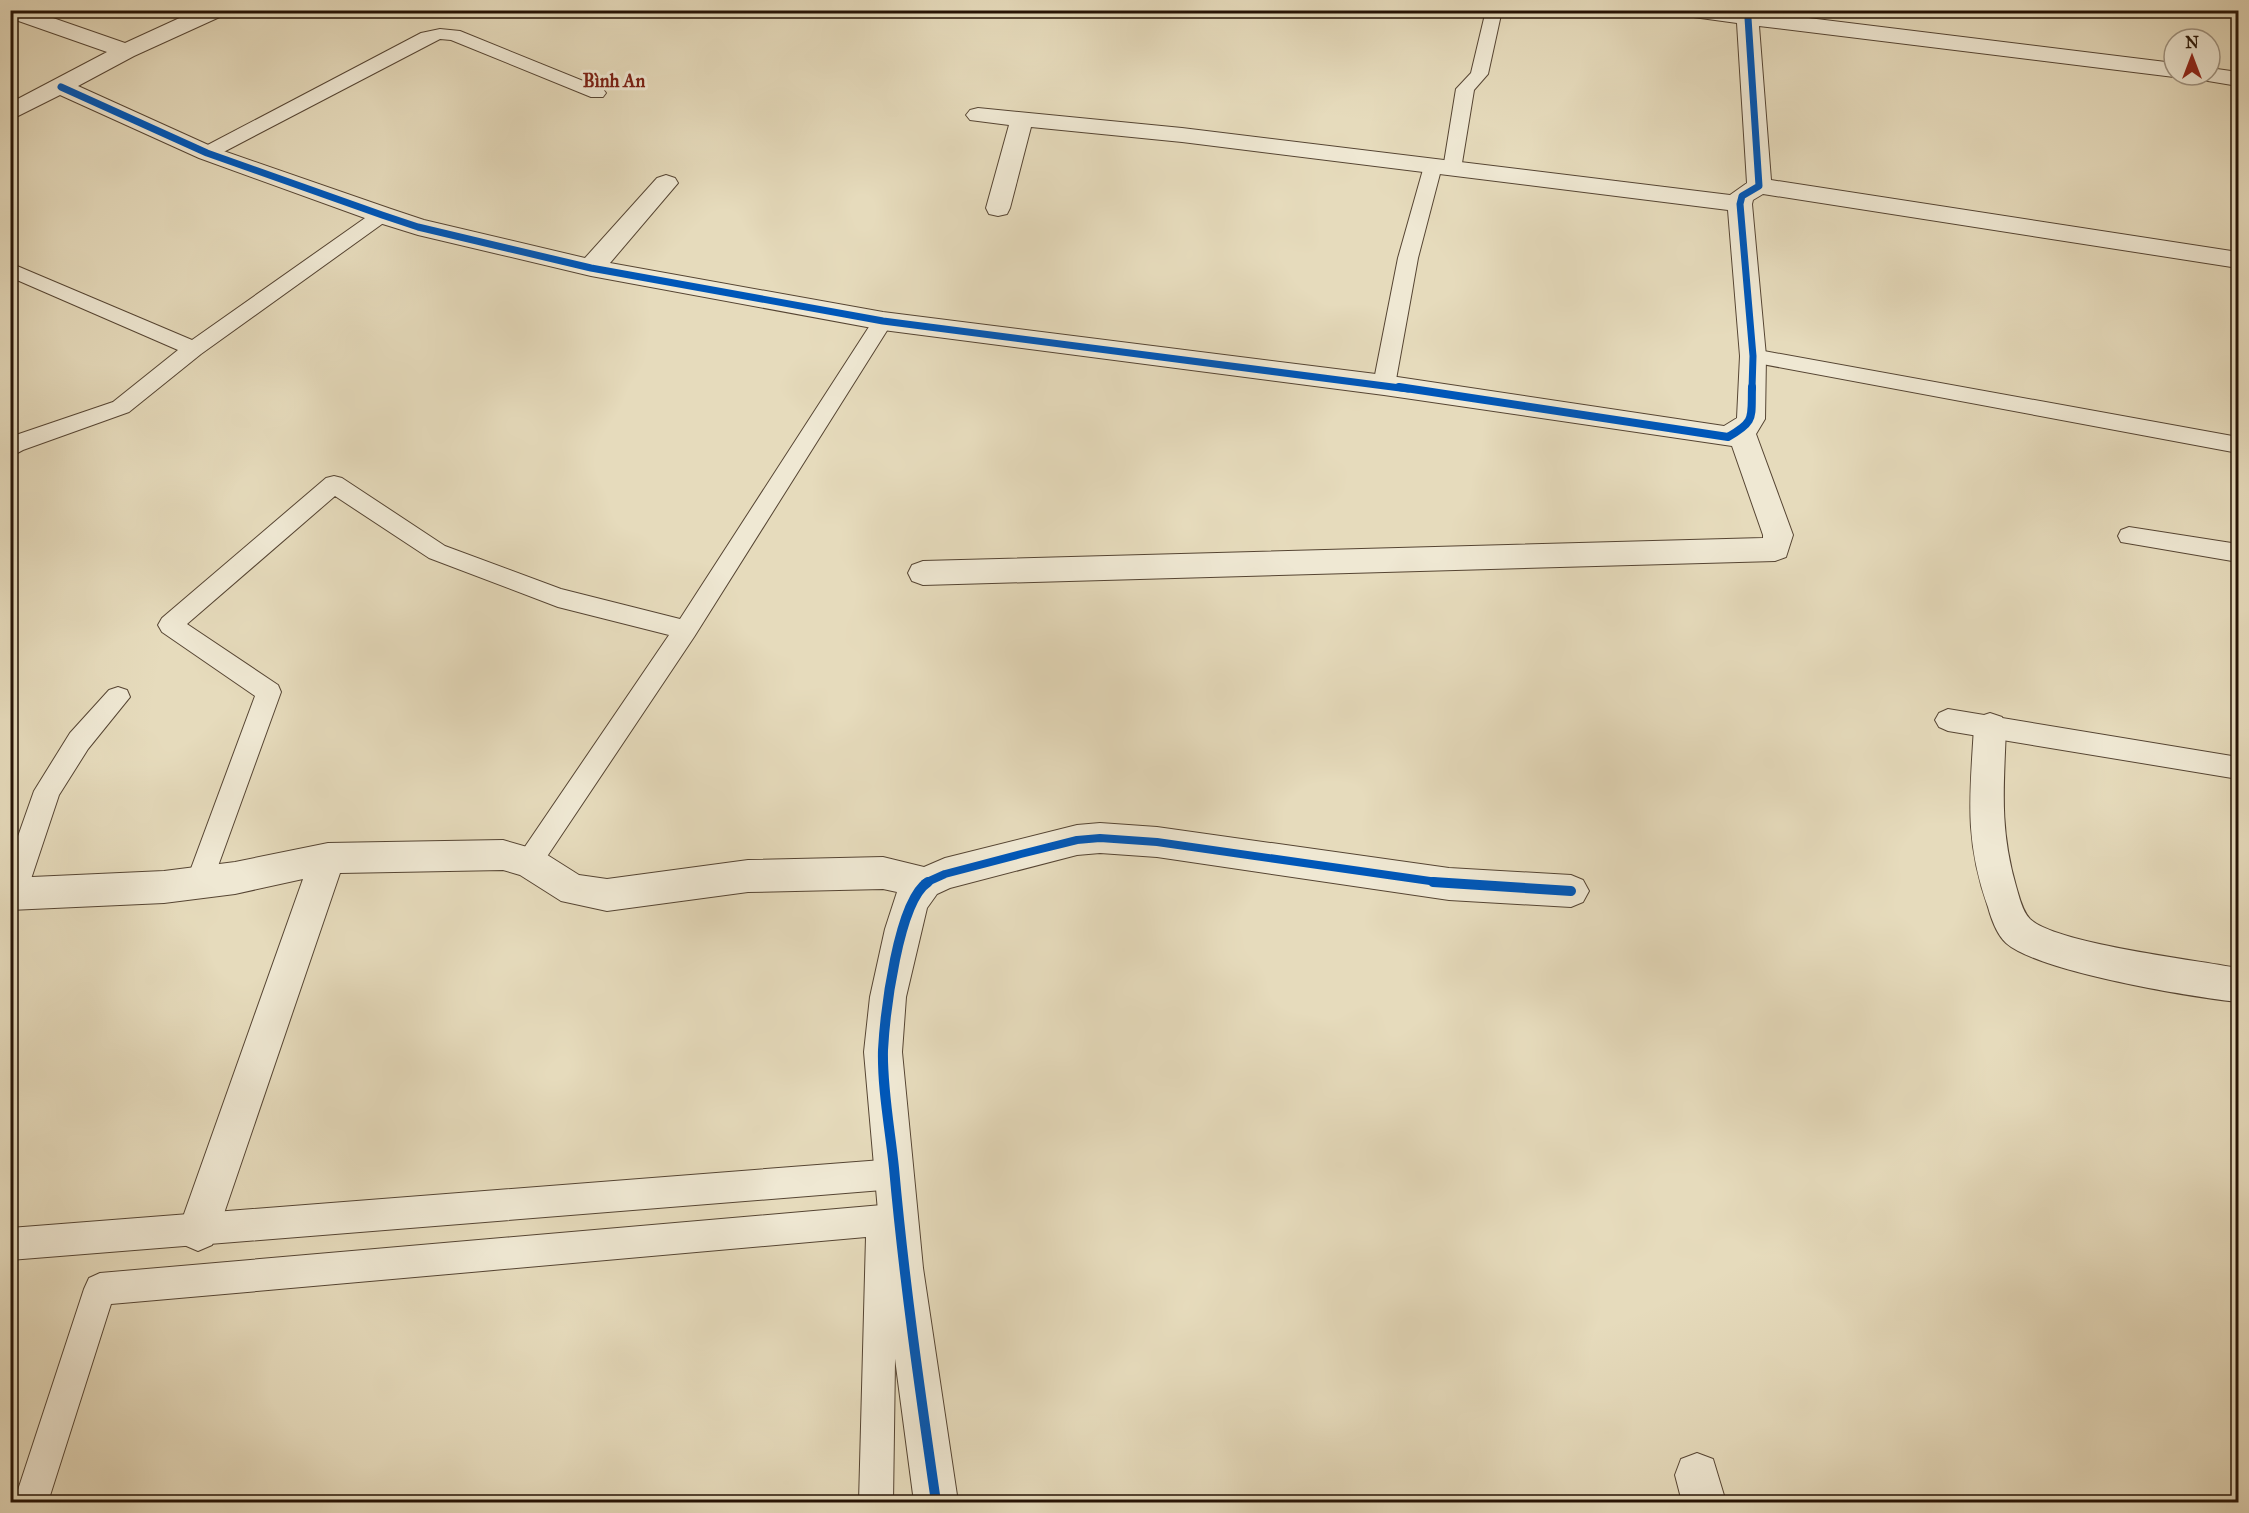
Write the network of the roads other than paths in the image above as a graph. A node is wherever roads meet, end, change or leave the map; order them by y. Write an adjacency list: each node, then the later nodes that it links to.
1 (216, 10): 6 (street)
2 (1494, 10): 16 (lane)
3 (1686, 10): 5 (street)
4 (10, 11): 6 (street)
5 (1748, 18): 7 (street); 18 (street)
6 (126, 51): 10 (street)
7 (2162, 69)
8 (2222, 77): 9 (street)
9 (2238, 79)
10 (61, 87): 12 (street); 15 (street)
11 (597, 93): 15 (lane)
12 (10, 113)
13 (978, 115): 14 (street)
14 (1022, 119): 16 (street); 20 (street)
15 (207, 153): 21 (street)
16 (1442, 167): 19 (street); 28 (lane)
17 (666, 183): 23 (street)
18 (1759, 186): 19 (street); 22 (street)
19 (1740, 204): 27 (street)
20 (998, 208)
21 (382, 215): 23 (street); 26 (lane)
22 (2238, 261)
23 (591, 268): 25 (street)
24 (10, 269): 26 (lane)
25 (883, 321): 28 (street); 35 (lane)
26 (194, 349): 31 (lane)
27 (1753, 356): 29 (street); 30 (lane)
28 (1384, 386): 29 (street)
29 (1741, 431): 34 (street)
30 (2238, 445)
31 (10, 449)
32 (2129, 536): 33 (lane)
33 (2238, 553)
34 (923, 573)
35 (686, 630): 41 (lane); 42 (lane)
36 (118, 697): 45 (lane)
37 (1948, 720): 38 (lane)
38 (1990, 727): 39 (lane); 46 (street)
39 (2238, 768)
40 (328, 858): 41 (street); 42 (street); 48 (street)
41 (529, 862): 43 (street)
42 (199, 882): 45 (street)
43 (925, 883): 44 (street); 47 (street)
44 (1571, 891)
45 (11, 894)
46 (2238, 985)
47 (895, 1174): 48 (lane); 52 (street)
48 (198, 1231): 49 (lane)
49 (10, 1244)
50 (31, 1503): 51 (lane)
51 (876, 1503)
52 (936, 1503)

